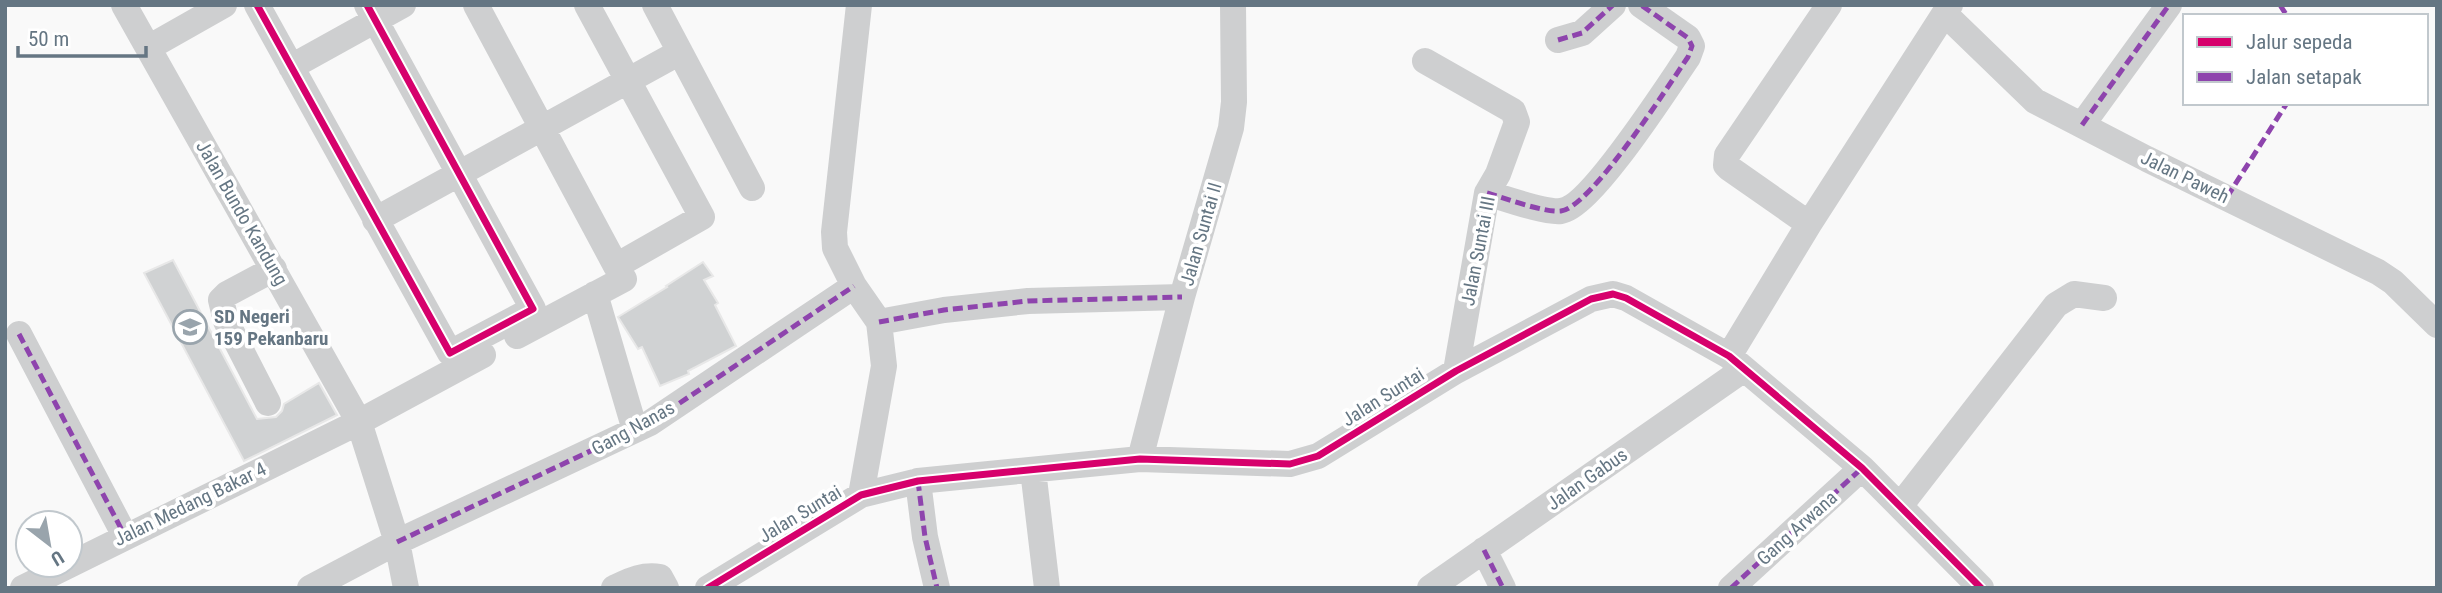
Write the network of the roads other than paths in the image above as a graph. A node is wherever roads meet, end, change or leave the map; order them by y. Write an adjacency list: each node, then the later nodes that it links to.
1 (124, 5): 17 (street, Jalan Bundo Kandung)
2 (224, 5): 17 (street)
3 (257, 5): 20 (street)
4 (402, 5): 15 (street)
5 (476, 5): 23 (street)
6 (587, 5): 21 (street)
7 (655, 5): 18 (street)
8 (859, 5): 31 (street)
9 (1233, 5): 33 (street, Jalan Suntai II)
10 (1613, 5): 16 (street)
11 (1641, 5): 26 (street)
12 (1829, 5): 28 (street)
13 (2169, 5): 22 (street)
14 (1947, 9): 22 (street, Jalan Paweh); 28 (street)
15 (371, 13): 20 (street); 24 (street)
16 (1558, 40)
17 (148, 48): 29 (street, Jalan Bundo Kandung)
18 (680, 52): 21 (street); 25 (street)
19 (1425, 61): 26 (street, Jalan Suntai III)
20 (291, 67): 27 (street)
21 (630, 81): 23 (street); 23 (street)
22 (2082, 125): 36 (street, Jalan Paweh)
23 (542, 130): 24 (street)
24 (459, 175): 27 (street); 27 (street)
25 (752, 188)
26 (1487, 193): 39 (street, Jalan Suntai III)
27 (375, 220)
28 (1809, 223): 38 (street)
29 (274, 270): 40 (street); 41 (street, Jalan Bundo Kandung)
30 (624, 279): 32 (street, Jalan Medang Bakar 4)
31 (854, 286): 35 (street); 42 (street, Gang Nanas)
32 (596, 294): 41 (street, Jalan Medang Bakar 4); 42 (street)
33 (1182, 297): 35 (street); 43 (street, Jalan Suntai II)
34 (2104, 298): 48 (street)
35 (879, 323): 47 (street)
36 (2437, 325)
37 (19, 334): 49 (street)
38 (1737, 363): 39 (street, Jalan Suntai); 44 (street, Jalan Suntai); 51 (street, Jalan Gabus)
39 (1456, 371): 43 (street, Jalan Suntai)
40 (268, 403)
41 (359, 422): 49 (street, Jalan Medang Bakar 4); 50 (street, Jalan Bundo Kandung)
42 (635, 430): 50 (street, Gang Nanas)
43 (1140, 459): 45 (street, Jalan Suntai)
44 (1862, 468): 48 (street, Jalan Suntai); 62 (street, Gang Arwana)
45 (1033, 470): 46 (street, Jalan Suntai); 59 (street)
46 (918, 481): 47 (street, Jalan Suntai); 58 (street)
47 (861, 495): 57 (street, Jalan Suntai)
48 (1900, 506): 63 (street, Jalan Suntai)
49 (125, 536): 52 (street, Jalan Medang Bakar 4)
50 (397, 542): 53 (street, Gang Nanas); 54 (street, Jalan Bundo Kandung)
51 (1484, 550): 60 (street, Jalan Gabus); 61 (street)
52 (23, 588)
53 (310, 588)
54 (406, 588)
55 (614, 588): 56 (street)
56 (666, 588)
57 (708, 588)
58 (937, 588)
59 (1047, 588)
60 (1430, 588)
61 (1503, 588)
62 (1731, 588)
63 (1981, 588)

